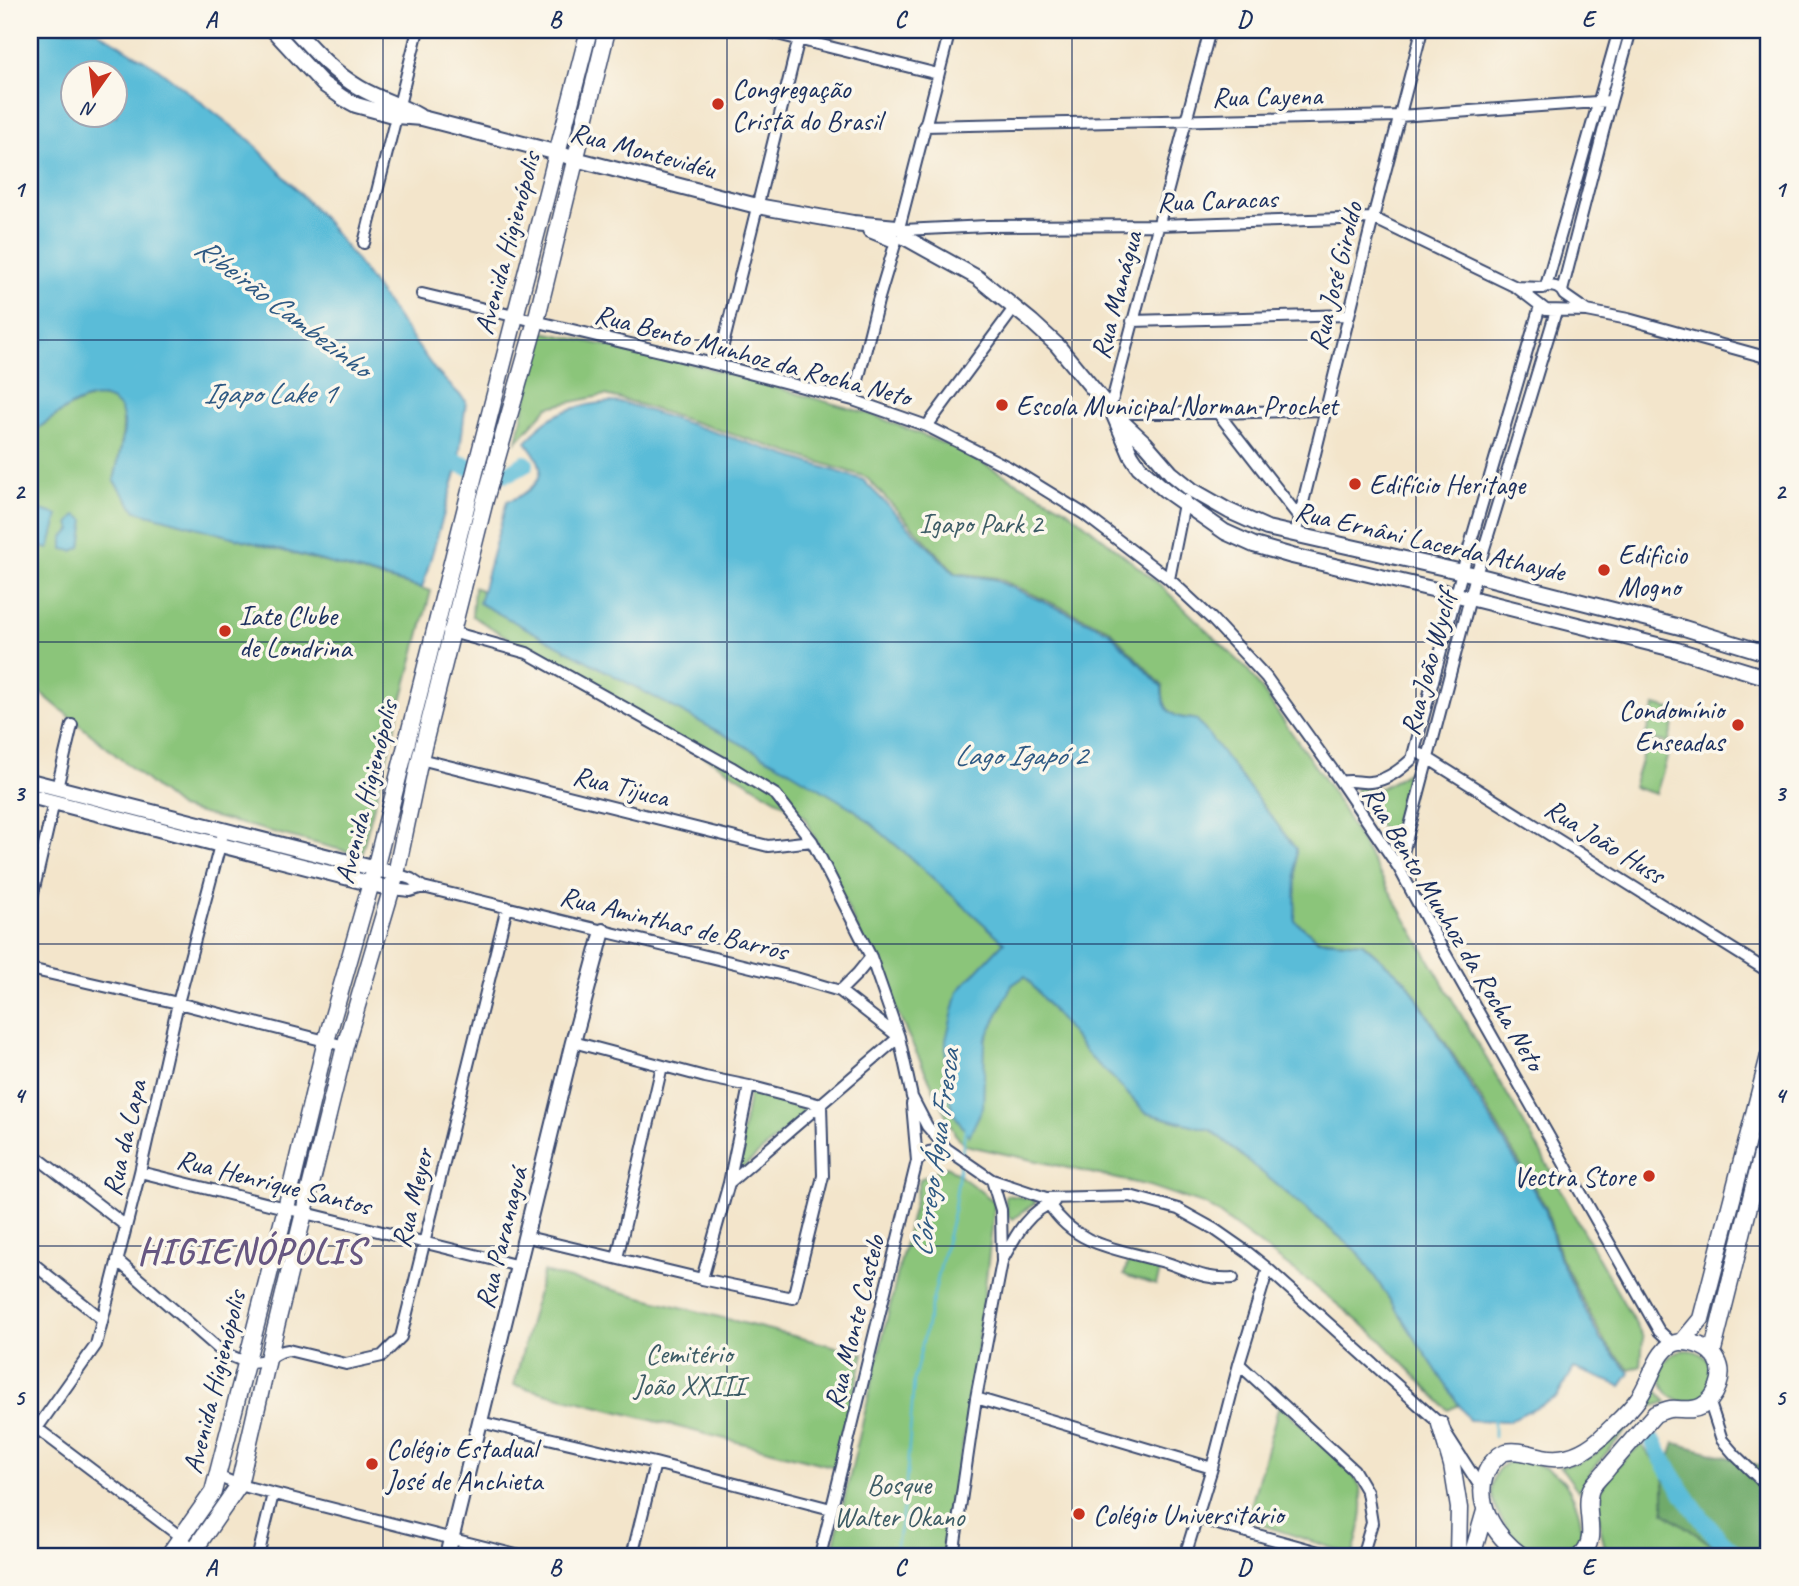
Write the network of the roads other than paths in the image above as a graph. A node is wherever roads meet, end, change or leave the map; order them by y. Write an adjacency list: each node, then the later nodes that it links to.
1 (273, 30): 17 (street)
2 (295, 30): 14 (street)
3 (418, 30): 18 (street)
4 (589, 30): 22 (main road, Avenida Higienópolis)
5 (607, 30): 23 (main road, Avenida Higienópolis)
6 (761, 30): 12 (street)
7 (950, 30): 13 (street)
8 (1210, 30): 20 (street, Rua Manágua)
9 (1422, 30): 19 (street, Rua José Giroldo)
10 (1619, 30): 16 (street, Rua João Wyclif)
11 (1631, 30): 15 (street, Rua João Wyclif)
12 (799, 34): 13 (street); 24 (street)
13 (938, 74): 21 (street)
14 (359, 88): 17 (street); 18 (street)
15 (1611, 101): 16 (street, Rua Cayena); 32 (street, Rua João Wyclif)
16 (1597, 102): 19 (street, Rua Cayena); 30 (street, Rua João Wyclif)
17 (353, 103): 18 (street)
18 (398, 111): 22 (street, Rua Montevidéu); 28 (street)
19 (1399, 116): 20 (street, Rua Cayena); 25 (street, Rua José Giroldo)
20 (1185, 121): 21 (street, Rua Cayena); 26 (street, Rua Manágua)
21 (924, 126): 27 (street)
22 (558, 153): 23 (street, Rua Montevidéu); 37 (main road, Avenida Higienópolis)
23 (575, 159): 24 (street, Rua Montevidéu); 39 (main road, Avenida Higienópolis)
24 (757, 206): 27 (street, Rua Montevidéu); 42 (street)
25 (1373, 218): 26 (street, Rua Caracas); 29 (street, Rua Caracas); 38 (street, Rua José Giroldo)
26 (1158, 225): 27 (street, Rua Caracas); 40 (street, Rua Manágua)
27 (899, 234): 34 (street, Rua Montevidéu); 43 (street)
28 (364, 243)
29 (1516, 287): 30 (street, Rua Caracas); 33 (street, Rua Caracas)
30 (1545, 287): 32 (street, Rua Caracas); 33 (street, Rua João Wyclif)
31 (422, 293): 37 (street)
32 (1563, 293): 35 (street, Rua João Wyclif); 36 (street, Rua Caracas)
33 (1539, 304): 35 (street, Rua Caracas); 52 (street, Rua João Wyclif)
34 (1015, 307): 45 (street, Rua Montevidéu); 47 (street)
35 (1557, 310): 36 (street, Rua Caracas); 52 (street, Rua João Wyclif)
36 (1587, 311): 41 (street, Rua Caracas)
37 (515, 315): 39 (street, Rua Bento Munhoz da Rocha Neto); 55 (main road, Avenida Higienópolis)
38 (1348, 315): 40 (street); 44 (street, Rua José Giroldo)
39 (536, 321): 42 (street, Rua Bento Munhoz da Rocha Neto); 57 (main road, Avenida Higienópolis)
40 (1132, 321): 45 (street, Rua Manágua)
41 (1769, 358)
42 (718, 365): 43 (street, Rua Bento Munhoz da Rocha Neto)
43 (853, 400): 47 (street, Rua Bento Munhoz da Rocha Neto)
44 (1324, 410): 46 (street); 50 (street, Rua José Giroldo)
45 (1112, 411): 46 (street); 48 (street, Rua Ernâni Lacerda Athayde); 49 (street, Rua Montevidéu)
46 (1218, 413): 50 (street)
47 (927, 426): 53 (street, Rua Bento Munhoz da Rocha Neto)
48 (1192, 490): 49 (street); 51 (street, Rua Ernâni Lacerda Athayde)
49 (1184, 504): 53 (street); 54 (street, Rua Montevidéu)
50 (1299, 517): 51 (street, Rua José Giroldo)
51 (1294, 535): 52 (street, Rua Ernâni Lacerda Athayde)
52 (1469, 574): 54 (street, Rua João Wyclif); 56 (street, Rua Ernâni Lacerda Athayde)
53 (1169, 579): 66 (street, Rua Bento Munhoz da Rocha Neto)
54 (1463, 596): 58 (street, Rua Ernâni Lacerda Athayde); 62 (street, Rua João Wyclif); 63 (street, Rua João Wyclif)
55 (435, 627): 57 (street); 73 (main road, Avenida Higienópolis)
56 (1684, 628): 58 (street); 59 (street, Rua Ernâni Lacerda Athayde)
57 (452, 632): 64 (main road, Avenida Higienópolis); 70 (street)
58 (1677, 650): 60 (street, Rua Ernâni Lacerda Athayde)
59 (1769, 654)
60 (1769, 678)
61 (72, 725): 67 (street)
62 (1415, 751): 63 (street, Rua João Huss); 66 (street, Rua João Wyclif)
63 (1427, 757): 72 (street, Rua João Wyclif); 80 (street, Rua João Huss)
64 (420, 759): 70 (street, Rua Tijuca); 74 (main road, Avenida Higienópolis)
65 (30, 781): 67 (street, Rua Aminthas de Barros)
66 (1341, 782): 72 (street, Rua Bento Munhoz da Rocha Neto)
67 (55, 795): 68 (street, Rua Aminthas de Barros); 69 (street, Rua Aminthas de Barros); 71 (street, Rua Aminthas de Barros); 75 (street)
68 (30, 796)
69 (224, 830): 71 (street, Rua da Lapa); 73 (street, Rua Aminthas de Barros)
70 (812, 841): 78 (street)
71 (220, 845): 73 (street, Rua Aminthas de Barros); 82 (street, Rua da Lapa)
72 (1399, 868): 115 (street, Rua Bento Munhoz da Rocha Neto)
73 (373, 876): 74 (street, Rua Aminthas de Barros); 84 (main road, Avenida Higienópolis)
74 (394, 881): 76 (street, Rua Aminthas de Barros); 86 (main road, Avenida Higienópolis)
75 (30, 906)
76 (508, 907): 77 (street, Rua Aminthas de Barros); 105 (street, Rua Meyer)
77 (603, 931): 81 (street, Rua Aminthas de Barros); 85 (street, Rua Paranaguá)
78 (871, 957): 81 (street); 83 (street)
79 (30, 968): 82 (street)
80 (1769, 972)
81 (840, 991): 83 (street, Rua Aminthas de Barros)
82 (178, 1003): 84 (street); 96 (street, Rua da Lapa)
83 (899, 1037): 90 (street); 91 (street)
84 (326, 1041): 86 (street); 101 (main road, Avenida Higienópolis)
85 (573, 1042): 88 (street); 104 (street, Rua Paranaguá)
86 (345, 1046): 102 (main road, Avenida Higienópolis)
87 (1769, 1056): 115 (main road)
88 (662, 1066): 89 (street); 106 (street)
89 (749, 1086): 91 (street); 98 (street)
90 (912, 1097): 93 (street); 95 (street, Rua Monte Castelo)
91 (821, 1105): 98 (street); 112 (street)
92 (1769, 1126): 116 (main road)
93 (948, 1150): 95 (street); 97 (street)
94 (30, 1152): 103 (street)
95 (917, 1161): 132 (street, Rua Monte Castelo)
96 (141, 1172): 101 (street, Rua Henrique Santos); 103 (street, Rua da Lapa)
97 (988, 1177): 99 (street); 109 (street)
98 (729, 1183): 112 (street)
99 (1069, 1198): 100 (street); 111 (street)
100 (1049, 1204): 109 (street); 113 (street)
101 (286, 1208): 102 (street, Rua Henrique Santos); 118 (main road, Avenida Higienópolis)
102 (304, 1212): 105 (street, Rua Henrique Santos); 117 (main road, Avenida Higienópolis)
103 (126, 1226): 107 (street, Rua da Lapa)
104 (527, 1237): 106 (street); 110 (street, Rua Paranaguá)
105 (424, 1243): 110 (street, Rua Henrique Santos); 117 (street, Rua Meyer)
106 (617, 1258): 112 (street)
107 (117, 1260): 114 (street, Rua da Lapa); 118 (street)
108 (30, 1261): 114 (street)
109 (1002, 1262): 120 (street)
110 (519, 1266): 122 (street, Rua Paranaguá)
111 (1268, 1269): 119 (street); 123 (street)
112 (702, 1279)
113 (1233, 1279)
114 (102, 1319): 124 (street, Rua da Lapa)
115 (1677, 1343): 116 (main road); 130 (main road)
116 (1712, 1354): 121 (main road)
117 (268, 1359): 118 (street, Rua Meyer); 128 (main road, Avenida Higienópolis)
118 (246, 1363): 127 (main road, Avenida Higienópolis)
119 (1239, 1364): 126 (street); 147 (street)
120 (976, 1398): 126 (street); 144 (street)
121 (1709, 1400): 129 (street); 151 (main road)
122 (480, 1422): 125 (street); 136 (street, Rua Paranaguá)
123 (1440, 1423): 130 (street); 148 (main road)
124 (32, 1430): 135 (street)
125 (655, 1463): 132 (street); 142 (street)
126 (1212, 1468): 134 (street)
127 (217, 1476): 128 (street); 135 (main road, Avenida Higienópolis)
128 (239, 1485): 131 (street); 137 (main road, Avenida Higienópolis)
129 (1769, 1488)
130 (1483, 1491): 133 (main road)
131 (273, 1493): 136 (street); 139 (street)
132 (831, 1508): 143 (street, Rua Monte Castelo)
133 (1485, 1511): 149 (main road); 150 (main road)
134 (1196, 1518): 145 (street); 146 (street)
135 (182, 1538): 137 (street); 138 (main road, Avenida Higienópolis)
136 (452, 1539): 140 (street, Rua Paranaguá); 141 (street)
137 (192, 1554)
138 (168, 1556)
139 (258, 1556)
140 (447, 1556)
141 (520, 1556)
142 (632, 1556)
143 (820, 1556)
144 (953, 1556)
145 (1185, 1556)
146 (1333, 1556)
147 (1362, 1556)
148 (1458, 1556)
149 (1472, 1556)
150 (1522, 1556)
151 (1580, 1556)

